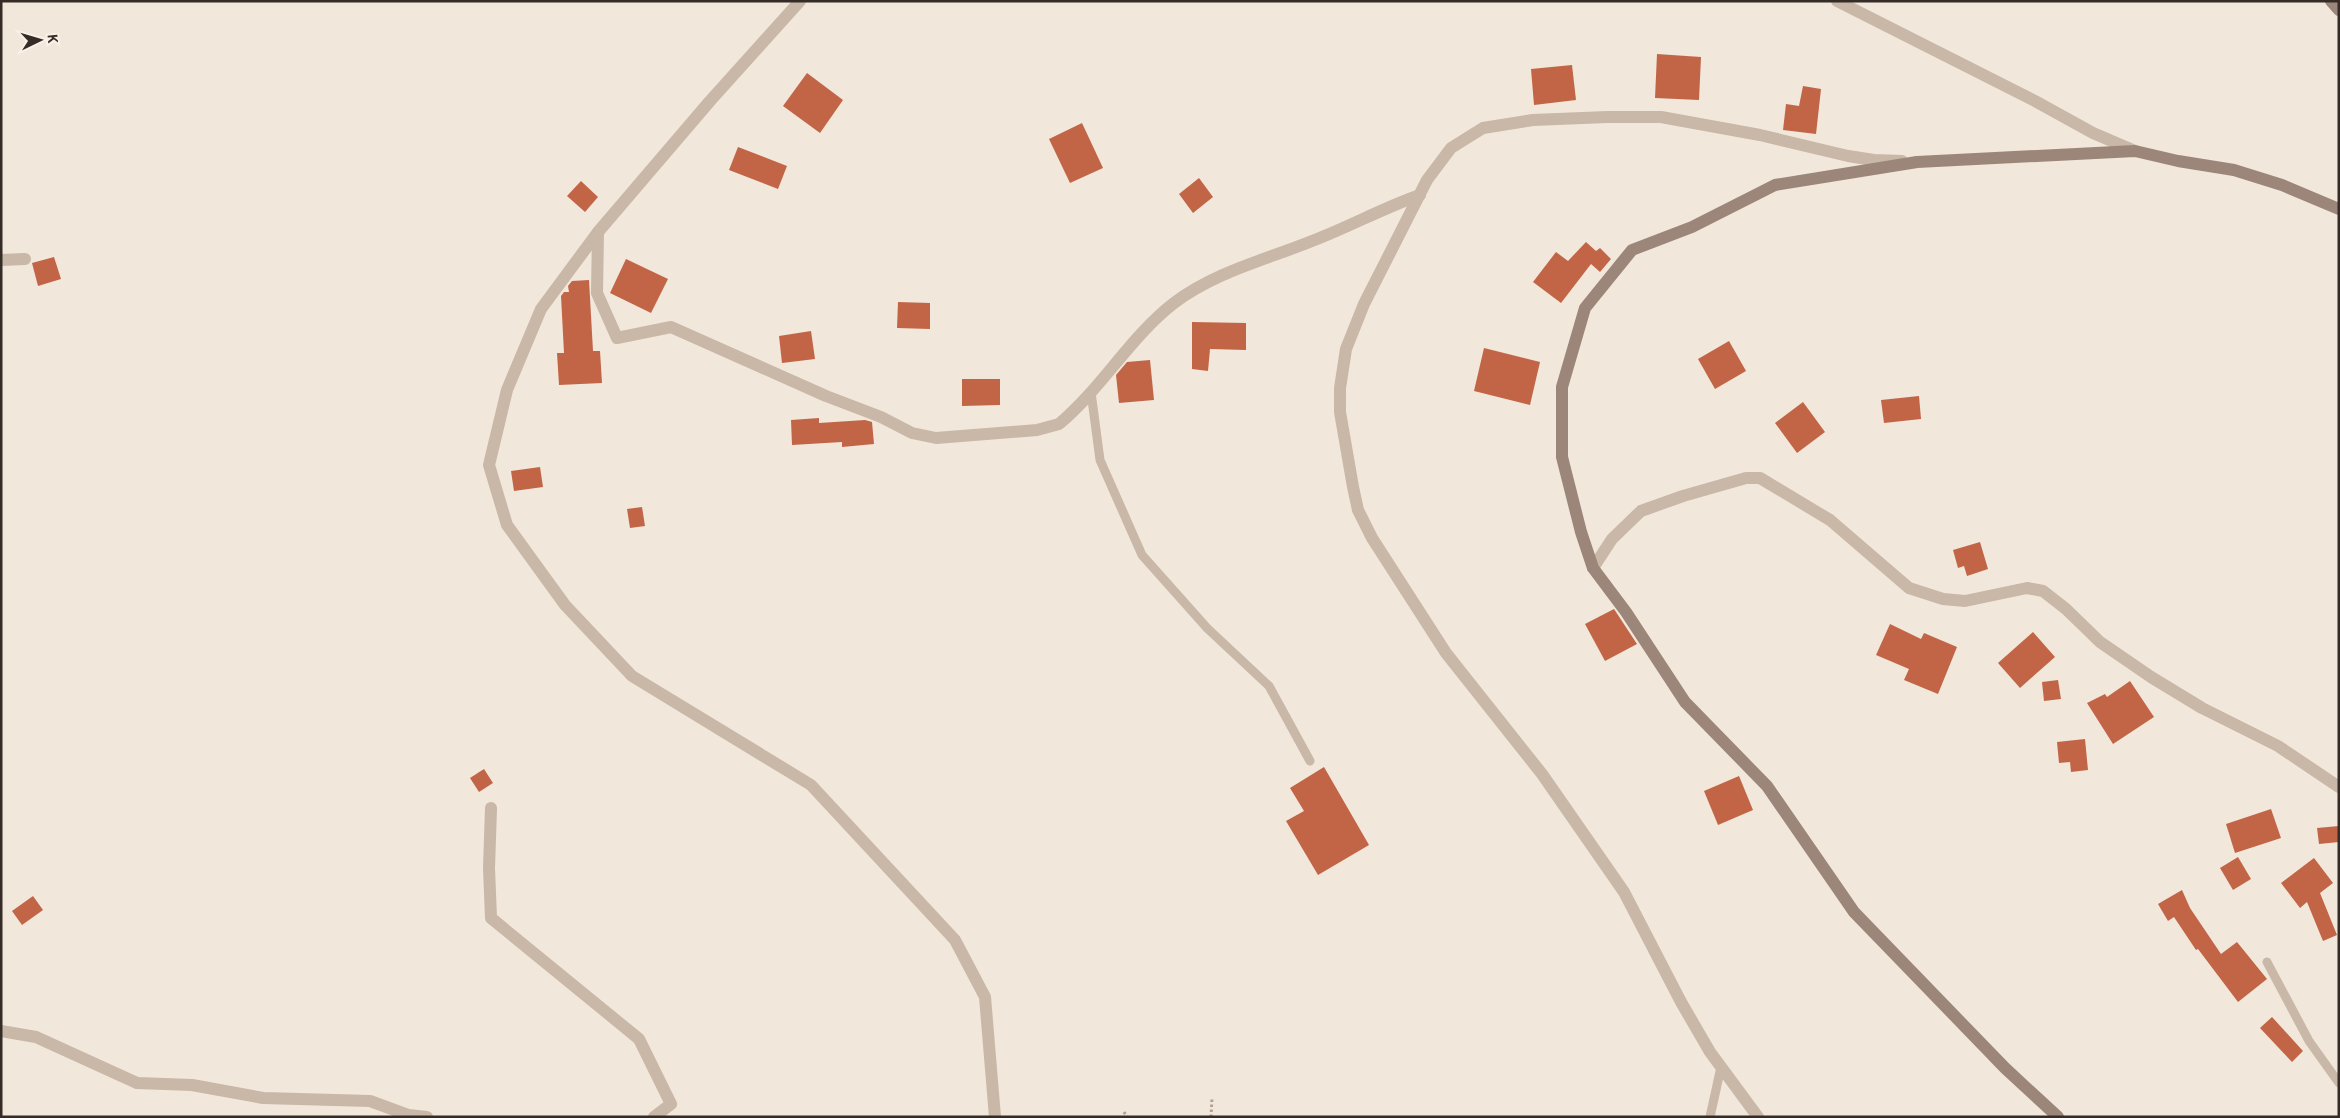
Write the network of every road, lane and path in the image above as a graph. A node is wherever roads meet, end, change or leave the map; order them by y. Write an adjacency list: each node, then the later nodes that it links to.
1 (800, 1): 9 (street)
2 (1837, 1): 5 (street)
3 (2331, 1): 4 (street)
4 (2339, 10)
5 (2135, 151): 6 (street); 8 (street)
6 (1917, 162): 7 (street); 13 (street)
7 (1420, 195): 12 (street); 19 (street)
8 (2339, 209)
9 (598, 232): 12 (street); 25 (street)
10 (25, 259): 11 (street)
11 (1, 260)
12 (1091, 392): 14 (lane)
13 (1593, 568): 15 (street); 30 (street)
14 (1310, 761)
15 (2339, 787)
16 (491, 808): 24 (street)
17 (2267, 962): 20 (lane)
18 (1, 1031): 23 (street)
19 (1721, 1067): 28 (lane); 29 (street)
20 (2339, 1082)
21 (1212, 1098): 27 (path)
22 (1124, 1112): 26 (path)
23 (427, 1117)
24 (654, 1117)
25 (995, 1117)
26 (1127, 1117)
27 (1211, 1117)
28 (1710, 1117)
29 (1758, 1117)
30 (2058, 1117)

